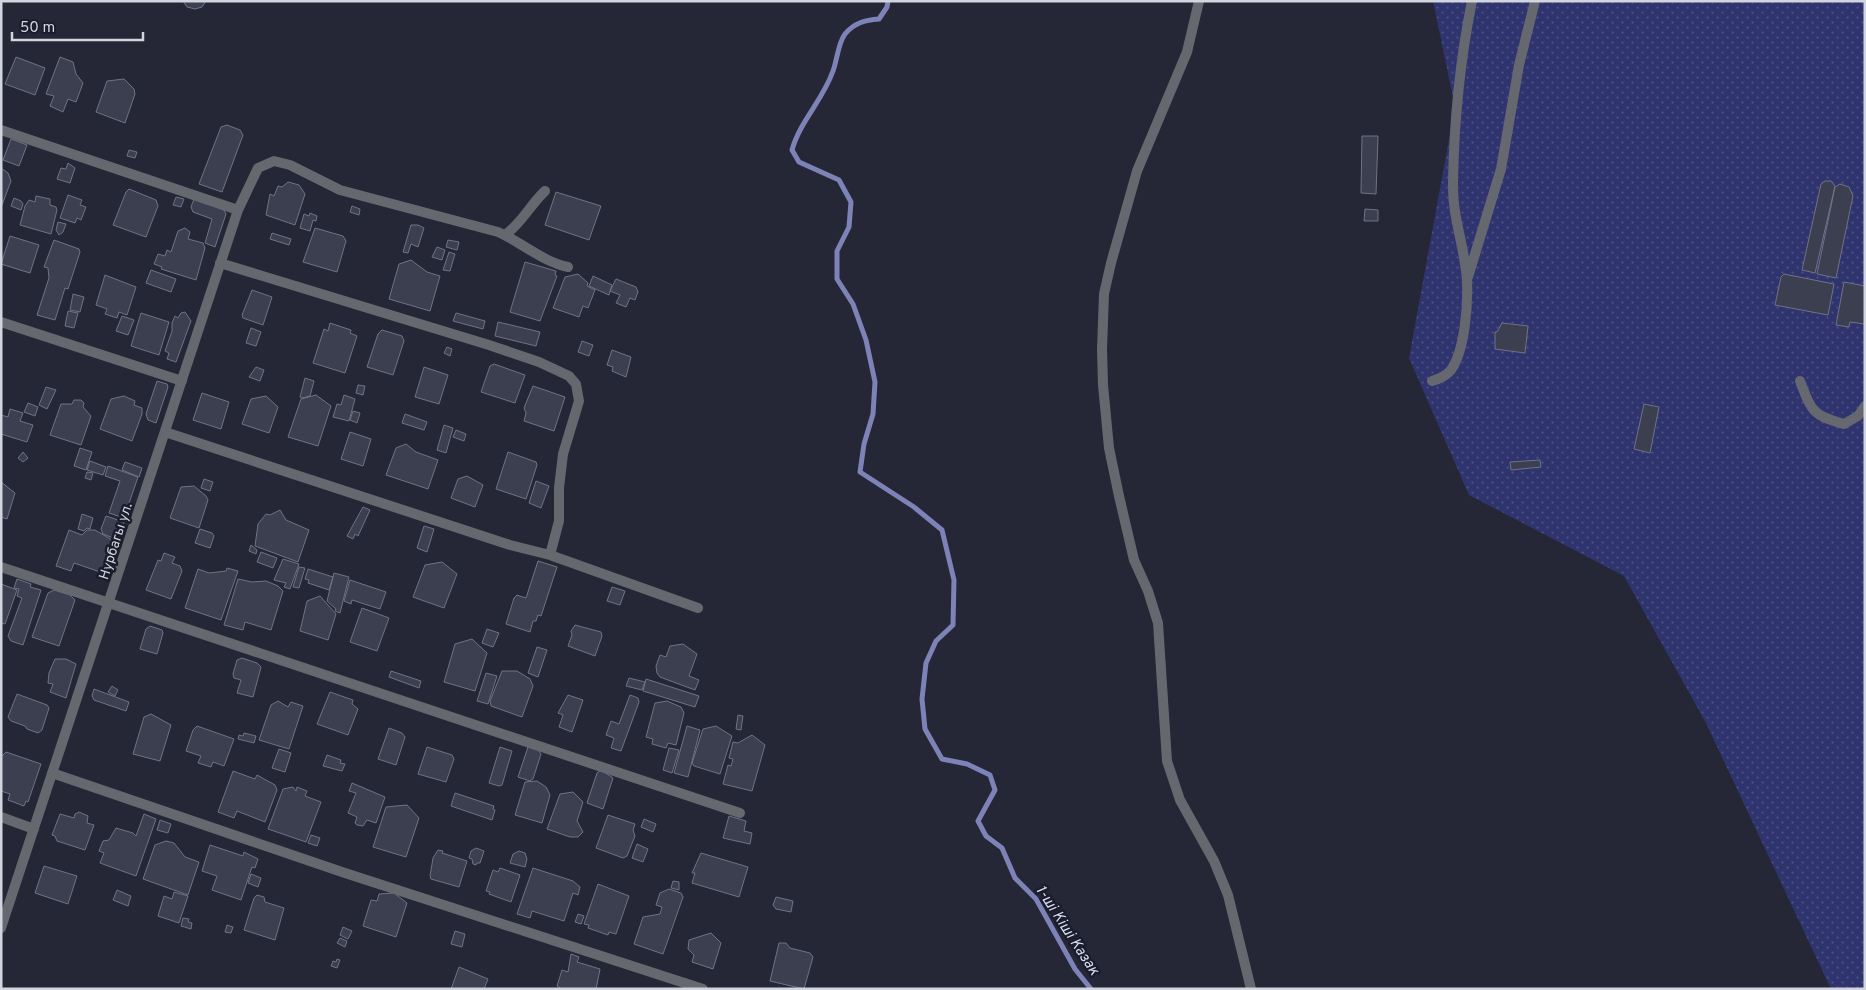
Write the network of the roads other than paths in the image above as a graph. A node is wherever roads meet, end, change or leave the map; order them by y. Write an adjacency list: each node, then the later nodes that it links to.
1 (1199, 1): 27 (street)
2 (1472, 1): 10 (street)
3 (1535, 1): 10 (street)
4 (1, 130): 6 (street)
5 (545, 192): 7 (street)
6 (238, 210): 7 (street, Нурбагы ул.); 8 (street, Нурбагы ул.)
7 (505, 235): 9 (street)
8 (220, 263): 12 (street, Нурбагы ул.); 17 (street)
9 (568, 267)
10 (1467, 280): 13 (street)
11 (1, 322): 12 (street)
12 (182, 381): 16 (street, Нурбагы ул.)
13 (1432, 381)
14 (1800, 381): 15 (street)
15 (1865, 406)
16 (165, 432): 17 (street); 19 (street, Нурбагы ул.)
17 (550, 556): 20 (street)
18 (1, 567): 19 (street)
19 (109, 603): 21 (street, Нурбагы ул.); 22 (street)
20 (698, 608)
21 (52, 773): 24 (street, Нурбагы ул.); 26 (street)
22 (740, 813)
23 (1, 817): 24 (street)
24 (34, 829): 25 (street, Нурбагы ул.)
25 (1, 928)
26 (703, 989)
27 (1251, 989)

